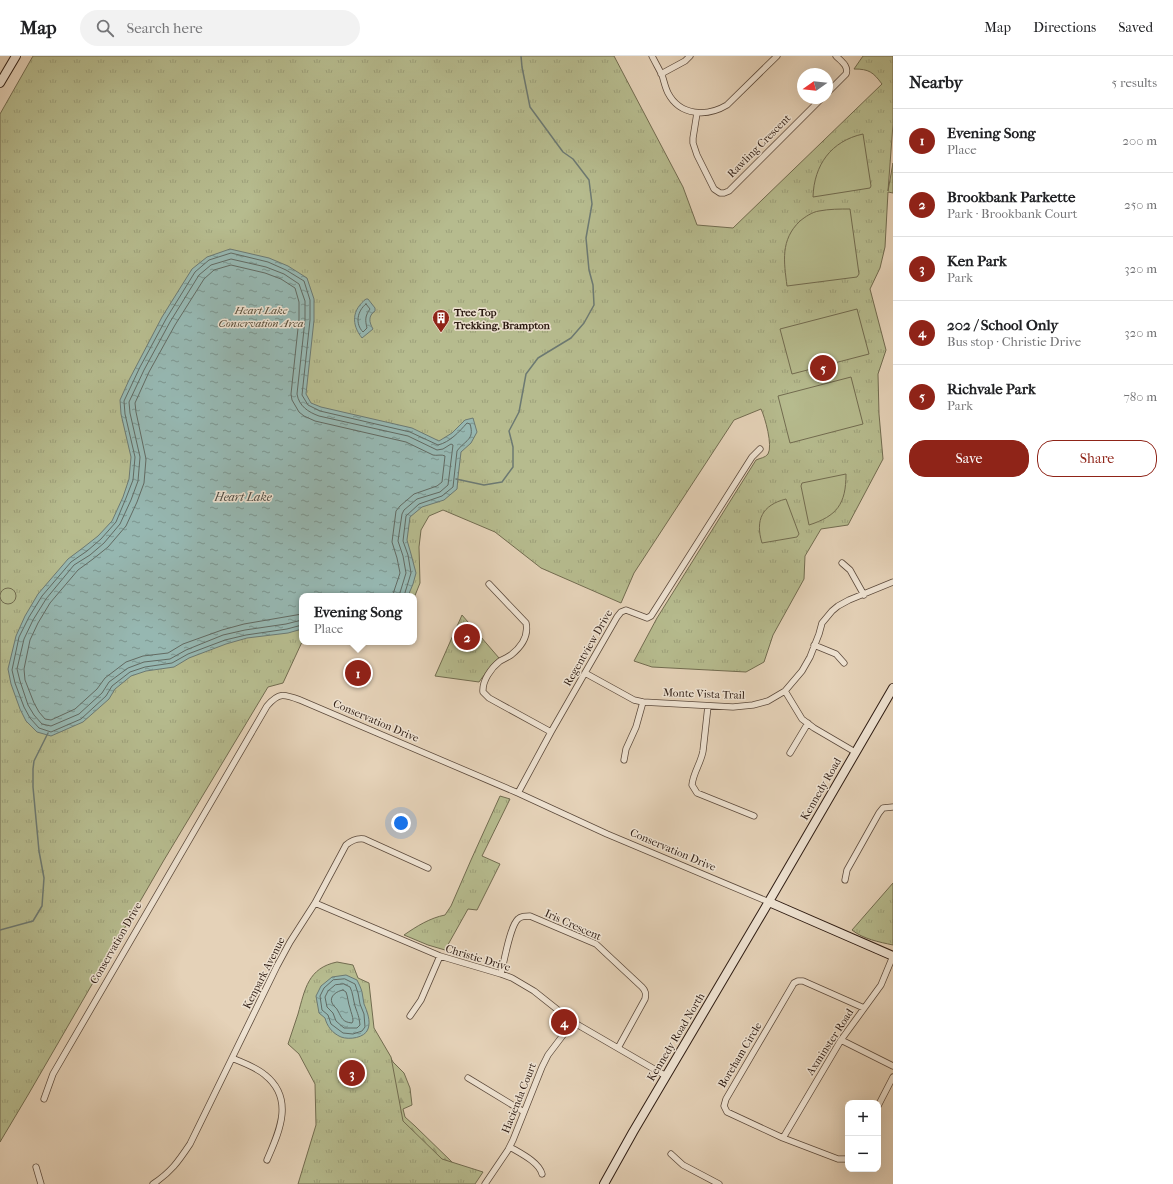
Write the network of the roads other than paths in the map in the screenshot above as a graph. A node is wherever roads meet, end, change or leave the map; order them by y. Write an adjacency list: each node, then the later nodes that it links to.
1 (16, 56): 7 (main road)
2 (652, 56): 6 (street)
3 (690, 56): 6 (street)
4 (777, 56): 10 (street)
5 (836, 56): 8 (street)
6 (661, 74): 10 (street)
7 (0, 83)
8 (833, 87)
9 (816, 104): 10 (street, Rawling Crescent)
10 (697, 113)
11 (760, 449): 18 (street, Regentview Drive)
12 (842, 562): 15 (street)
13 (893, 582): 15 (street, Monte Vista Trail)
14 (489, 584): 24 (street)
15 (864, 595): 16 (street, Monte Vista Trail)
16 (814, 645): 17 (street); 20 (street, Monte Vista Trail)
17 (844, 663)
18 (585, 673): 21 (street, Monte Vista Trail); 24 (street, Regentview Drive)
19 (893, 688): 26 (main road, Kennedy Road)
20 (785, 691): 22 (street, Monte Vista Trail); 23 (street)
21 (643, 702): 22 (street, Monte Vista Trail); 27 (street)
22 (708, 706): 30 (street)
23 (808, 723): 25 (street); 26 (street)
24 (551, 732): 28 (street, Regentview Drive)
25 (790, 752)
26 (855, 752): 33 (main road, Kennedy Road)
27 (624, 760)
28 (518, 793): 33 (street, Conservation Drive); 48 (street, Conservation Drive)
29 (893, 806): 32 (street)
30 (754, 816)
31 (428, 868): 34 (street, Kenpark Avenue)
32 (845, 880)
33 (769, 902): 36 (main road, Conservation Drive); 45 (main road, Kennedy Road North)
34 (315, 903): 35 (street, Christie Drive); 43 (street, Kenpark Avenue)
35 (440, 956): 37 (street, Christie Drive); 39 (street)
36 (893, 956): 38 (street, Axminster Road)
37 (501, 974): 40 (street, Christie Drive); 42 (street, Iris Crescent)
38 (864, 1008): 41 (street, Axminster Road); 51 (street, Boreham Circle)
39 (410, 1016)
40 (573, 1022): 42 (street, Christie Drive); 50 (street, Hacienda Court)
41 (841, 1040): 44 (street); 51 (street, Axminster Road)
42 (618, 1048): 45 (street, Christie Drive)
43 (232, 1058): 54 (street); 59 (street, Kenpark Avenue)
44 (893, 1066)
45 (666, 1076): 61 (main road, Kennedy Road North)
46 (893, 1077): 49 (street)
47 (468, 1078): 50 (street)
48 (44, 1099)
49 (881, 1100)
50 (524, 1112): 52 (street, Hacienda Court)
51 (783, 1138): 55 (street, Boreham Circle)
52 (510, 1146): 57 (street); 60 (street, Hacienda Court)
53 (671, 1154): 62 (street)
54 (267, 1160)
55 (845, 1160)
56 (36, 1167): 58 (street)
57 (542, 1174)
58 (40, 1184)
59 (153, 1184)
60 (485, 1184)
61 (604, 1184)
62 (719, 1184)

